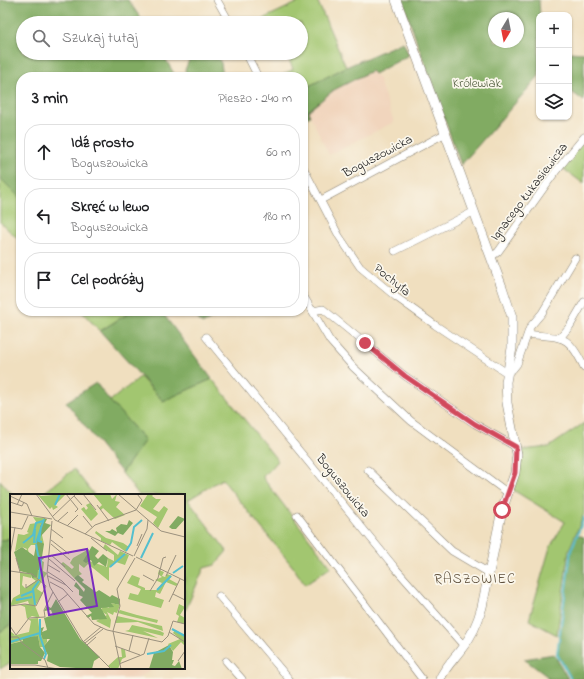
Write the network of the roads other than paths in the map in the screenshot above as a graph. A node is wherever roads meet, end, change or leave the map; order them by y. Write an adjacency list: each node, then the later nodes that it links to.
1 (217, 0): 3 (street)
2 (396, 0): 6 (street)
3 (226, 16)
4 (250, 60): 5 (street)
5 (256, 72)
6 (446, 133): 9 (street, Boguszowicka); 10 (street)
7 (584, 137): 12 (street, Ignacego Łukasiewicza)
8 (308, 176): 9 (street, Pochyła)
9 (321, 200): 21 (street, Pochyła)
10 (473, 212): 11 (street); 12 (street)
11 (395, 251)
12 (491, 257): 21 (street)
13 (575, 258): 17 (street)
14 (584, 302): 19 (street)
15 (308, 303): 16 (street)
16 (313, 311): 22 (street); 24 (street)
17 (528, 334): 19 (street); 21 (street)
18 (206, 337): 28 (street, Boguszowicka)
19 (560, 338): 20 (street)
20 (584, 367)
21 (507, 373): 22 (street)
22 (516, 447): 24 (street)
23 (368, 470): 26 (street)
24 (508, 493): 26 (street)
25 (297, 515): 32 (street)
26 (489, 573): 28 (street)
27 (219, 596): 31 (street)
28 (464, 646): 33 (street)
29 (226, 661): 30 (street)
30 (242, 679)
31 (289, 679)
32 (422, 679)
33 (440, 679)

